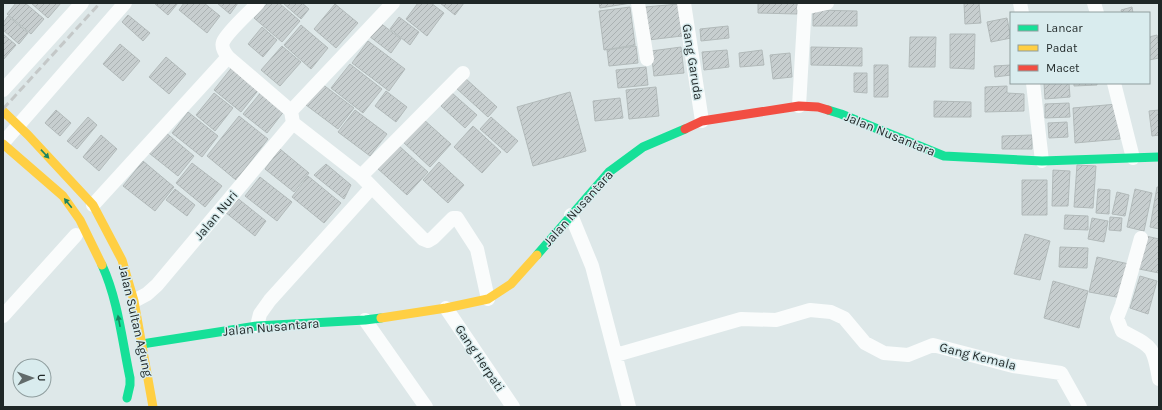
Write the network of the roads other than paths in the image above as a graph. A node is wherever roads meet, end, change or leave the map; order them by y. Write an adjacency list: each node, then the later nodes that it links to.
1 (82, 3): 14 (street)
2 (125, 3): 19 (street)
3 (258, 3): 9 (street)
4 (393, 3): 17 (street, Jalan Nuri)
5 (638, 3): 10 (street)
6 (684, 3): 18 (street, Gang Garuda)
7 (827, 3): 8 (street)
8 (804, 5): 15 (street)
9 (228, 57): 17 (street); 30 (street)
10 (647, 59)
11 (463, 73): 27 (street)
12 (1033, 84): 25 (street)
13 (1114, 84): 24 (street)
14 (3, 90)
15 (799, 106): 18 (street, Jalan Nusantara); 25 (street, Jalan Nusantara)
16 (3, 111): 19 (street, Jalan Sultan Agung)
17 (292, 117): 27 (street); 37 (street, Jalan Nuri)
18 (702, 121): 31 (street, Jalan Nusantara)
19 (18, 126): 21 (street); 30 (street, Jalan Sultan Agung, one-way to 30)
20 (3, 129): 21 (street)
21 (7, 142): 47 (street, one-way to 21)
22 (3, 154): 29 (street)
23 (1159, 157): 24 (street, Jalan Nusantara)
24 (1133, 158): 25 (street, Jalan Nusantara)
25 (1042, 161)
26 (47, 170): 30 (street)
27 (361, 176): 28 (street)
28 (372, 187): 36 (street); 41 (street)
29 (46, 194)
30 (87, 208): 34 (street); 37 (street, Jalan Sultan Agung)
31 (571, 215): 36 (street, Jalan Nusantara); 44 (street)
32 (75, 234): 39 (street)
33 (1141, 238): 45 (street)
34 (111, 262)
35 (118, 277): 46 (street)
36 (488, 299): 38 (street, Jalan Nusantara)
37 (134, 302): 43 (street, Jalan Sultan Agung)
38 (446, 308): 40 (street, Jalan Nusantara); 50 (street, Gang Herpati)
39 (3, 316)
40 (365, 320): 41 (street, Jalan Nusantara); 49 (street)
41 (257, 326): 43 (street, Jalan Nusantara)
42 (113, 339): 47 (street, Jalan Sultan Agung)
43 (142, 344): 46 (street, Jalan Sultan Agung)
44 (616, 355): 51 (street); 52 (street, Gang Kemala)
45 (1159, 379)
46 (152, 397): 48 (street, Jalan Sultan Agung)
47 (127, 403)
48 (153, 407)
49 (426, 407)
50 (513, 407)
51 (629, 407)
52 (1080, 407)

